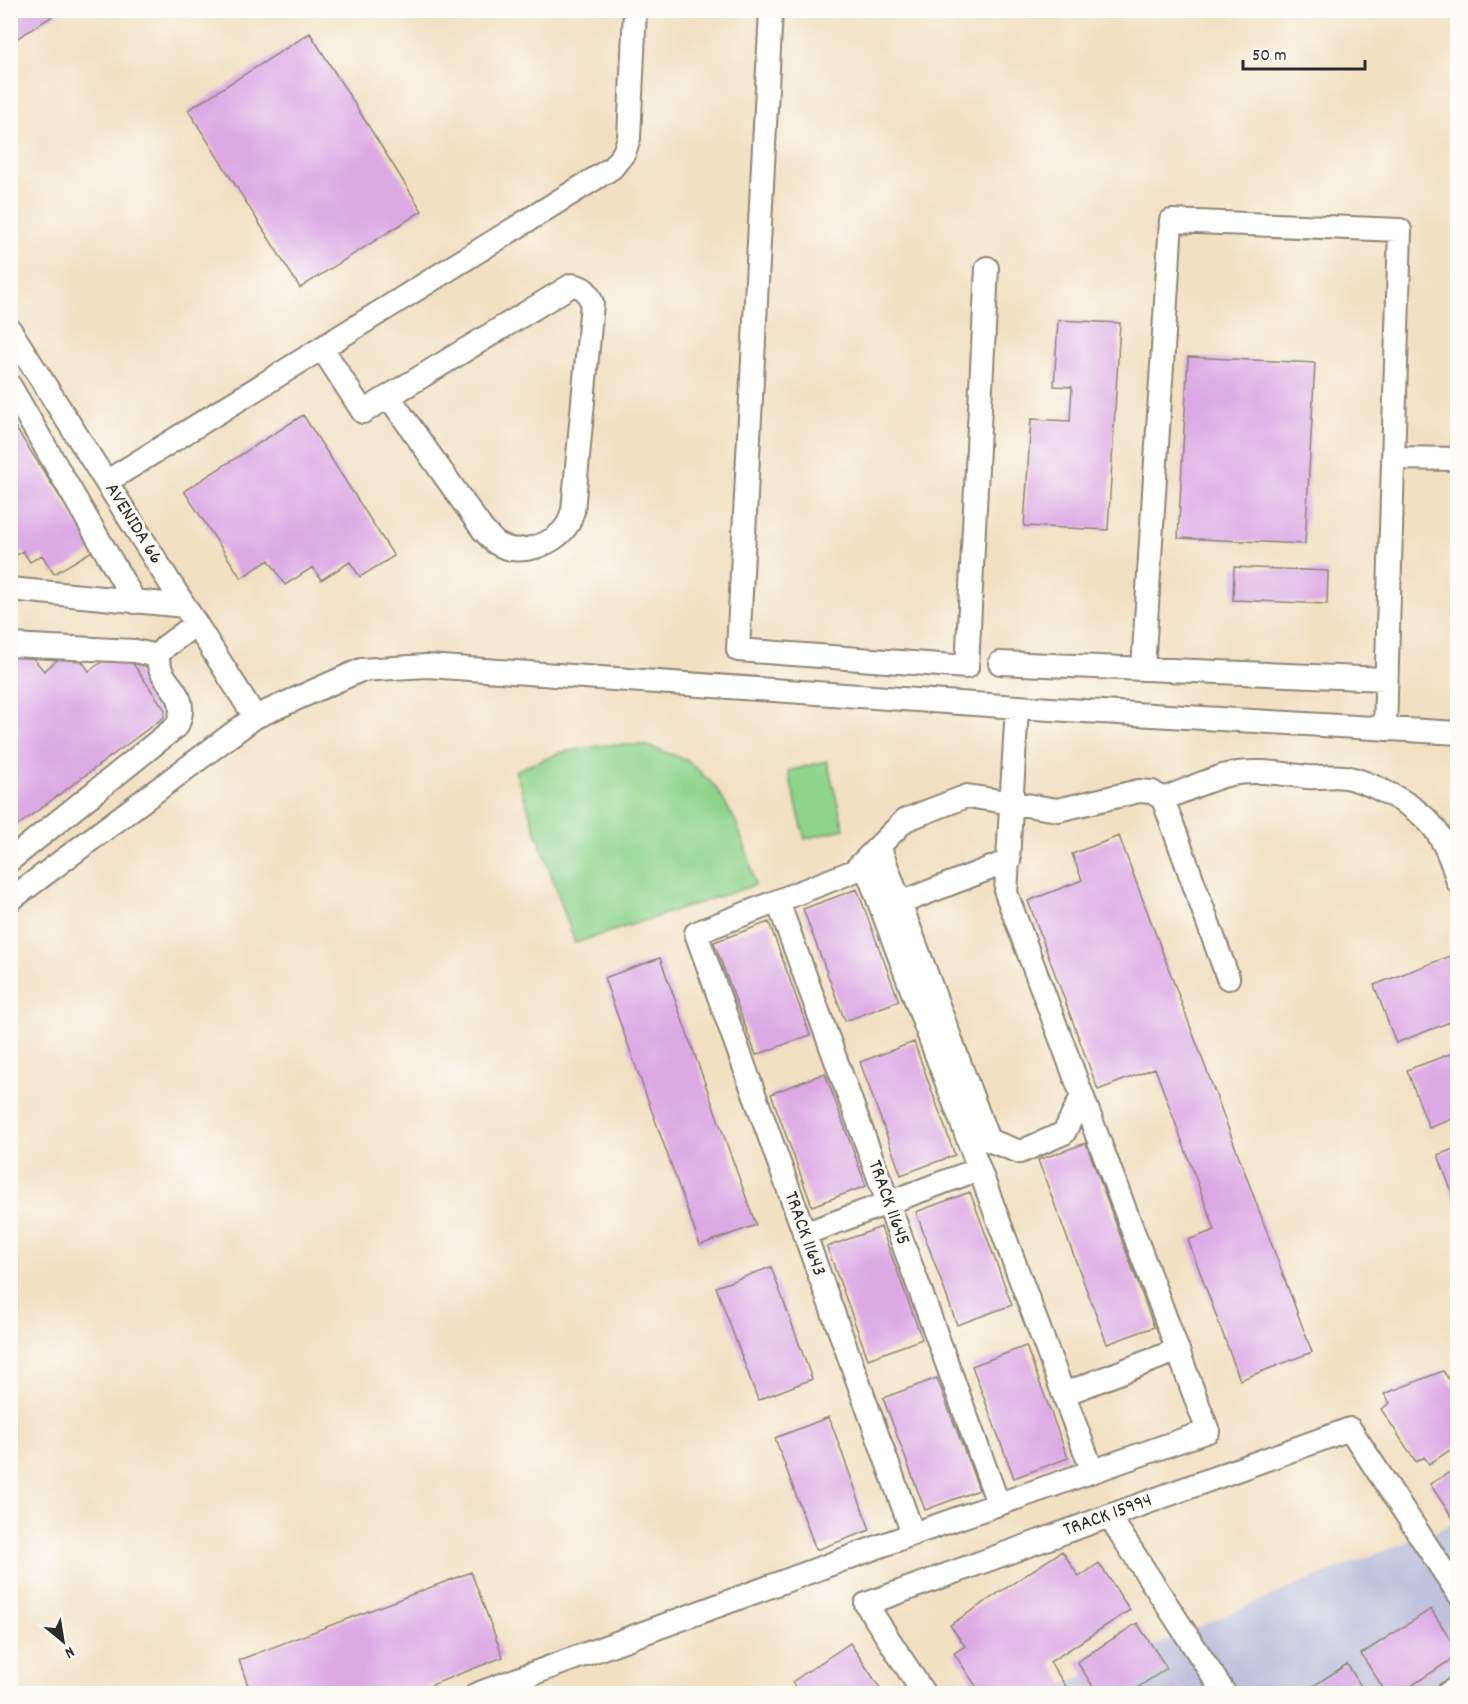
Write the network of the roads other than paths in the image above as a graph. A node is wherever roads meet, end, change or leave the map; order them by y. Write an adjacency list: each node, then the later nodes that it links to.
1 (635, 10): 5 (street)
2 (771, 10): 3 (street)
3 (987, 268)
4 (10, 330): 10 (street, AVENIDA 66)
5 (322, 348): 7 (street); 10 (street)
6 (10, 386): 12 (street)
7 (389, 397): 7 (street)
8 (1393, 458): 9 (street); 17 (street); 18 (street)
9 (1458, 459)
10 (106, 482): 13 (street, AVENIDA 66)
11 (10, 589): 12 (street)
12 (135, 602): 13 (street)
13 (190, 615): 15 (street); 20 (street, AVENIDA 66)
14 (10, 645): 15 (street)
15 (158, 656): 26 (street)
16 (1000, 663): 17 (street)
17 (1143, 669): 18 (street)
18 (1386, 679): 21 (street)
19 (1017, 707): 20 (street); 21 (street); 24 (street)
20 (255, 717): 29 (street)
21 (1385, 729): 22 (street)
22 (1458, 733)
23 (1163, 799): 24 (street); 28 (street); 32 (street)
24 (1013, 803): 25 (street); 27 (street)
25 (871, 854): 30 (street); 31 (street); 34 (street)
26 (10, 860)
27 (1009, 861): 31 (street); 33 (street)
28 (1458, 882)
29 (10, 900)
30 (778, 902): 35 (street, TRACK 11645); 36 (street, TRACK 11643)
31 (900, 903): 33 (street)
32 (1228, 978)
33 (1082, 1096): 37 (street)
34 (979, 1169): 35 (street); 38 (street)
35 (887, 1202): 36 (street); 40 (street, TRACK 11645)
36 (804, 1234): 42 (street, TRACK 11643)
37 (1178, 1350): 38 (street); 39 (street)
38 (1064, 1394): 39 (street)
39 (1092, 1470): 40 (street)
40 (998, 1503): 42 (street)
41 (1109, 1516): 43 (street, TRACK 15994); 46 (street, TRACK 15994); 47 (street)
42 (913, 1534): 45 (street)
43 (1458, 1593)
44 (1458, 1687): 48 (street)
45 (477, 1694)
46 (924, 1694)
47 (1225, 1694)
48 (1447, 1694)

